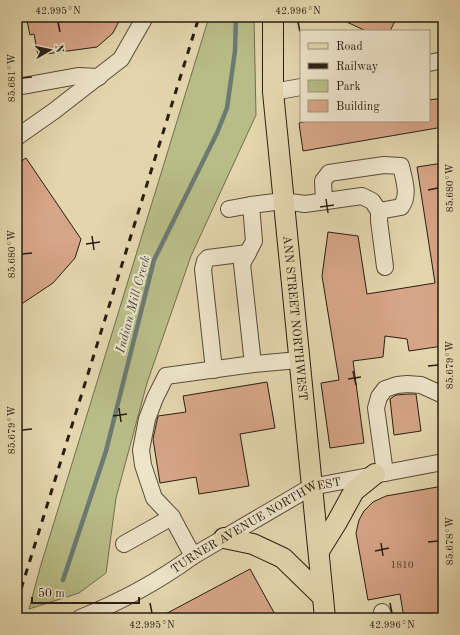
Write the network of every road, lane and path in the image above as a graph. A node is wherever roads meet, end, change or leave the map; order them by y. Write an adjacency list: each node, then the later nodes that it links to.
1 (145, 17): 5 (street)
2 (273, 17): 8 (main road, ANN STREET NORTHWEST)
3 (443, 60): 4 (street)
4 (430, 63)
5 (99, 77): 6 (street); 9 (street)
6 (17, 87)
7 (300, 87): 8 (street)
8 (273, 92): 10 (main road, ANN STREET NORTHWEST)
9 (17, 137)
10 (284, 201): 11 (street); 12 (street); 17 (main road, ANN STREET NORTHWEST)
11 (324, 201): 14 (street); 14 (street)
12 (251, 205): 13 (street); 15 (street)
13 (228, 209)
14 (379, 211): 16 (street)
15 (248, 253): 18 (street); 19 (street)
16 (385, 266)
17 (299, 360): 18 (street); 23 (main road, ANN STREET NORTHWEST)
18 (253, 364): 19 (street)
19 (214, 370): 24 (street)
20 (443, 395): 22 (street)
21 (443, 462): 22 (street, TURNER AVENUE NORTHWEST)
22 (380, 474): 23 (street, TURNER AVENUE NORTHWEST); 27 (main road)
23 (311, 487): 25 (street, TURNER AVENUE NORTHWEST); 27 (main road, ANN STREET NORTHWEST)
24 (172, 517): 26 (street); 28 (street)
25 (224, 538): 28 (street, TURNER AVENUE NORTHWEST); 29 (main road)
26 (124, 544)
27 (319, 551): 29 (main road, ANN STREET NORTHWEST)
28 (193, 556): 30 (street, TURNER AVENUE NORTHWEST)
29 (323, 597): 31 (main road, ANN STREET NORTHWEST)
30 (89, 616)
31 (325, 618)

